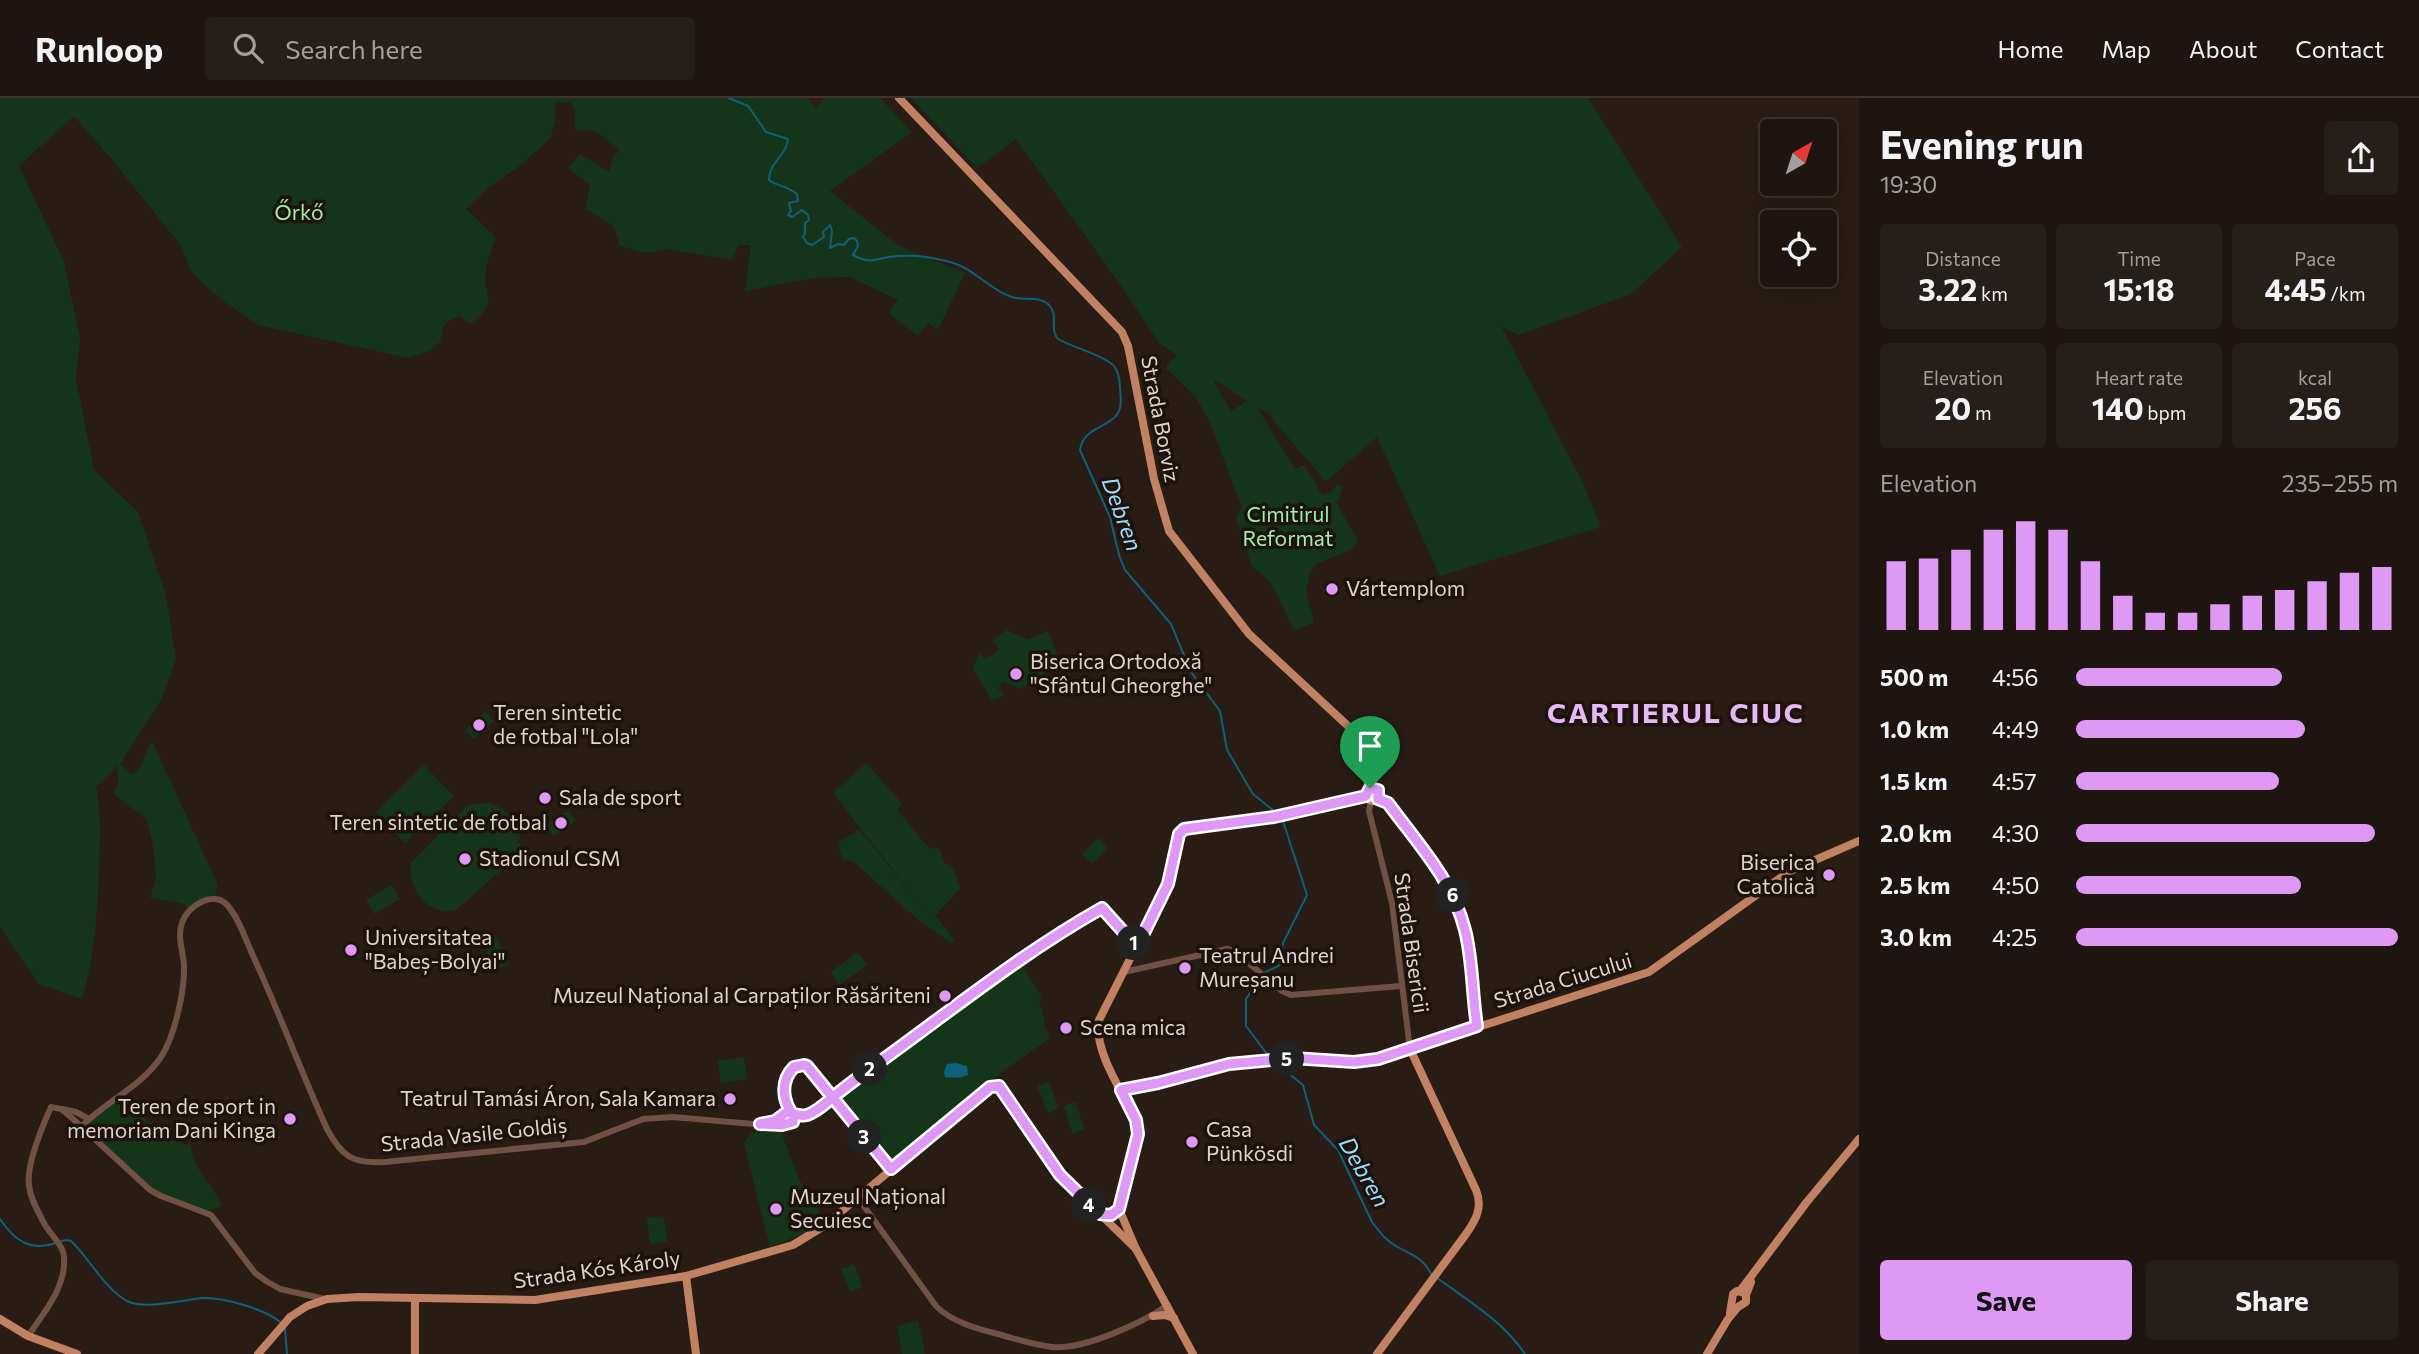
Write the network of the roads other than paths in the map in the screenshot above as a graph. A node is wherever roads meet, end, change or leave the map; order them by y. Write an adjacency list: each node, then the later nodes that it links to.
1 (899, 98): 2 (main road, Strada Borviz)
2 (1371, 796): 4 (main road); 8 (street, Strada Bisericii); 9 (street)
3 (1859, 841): 9 (main road, Strada Ciucului)
4 (1137, 947): 5 (main road); 13 (main road, bridge)
5 (1128, 963): 6 (street); 7 (main road)
6 (1140, 969): 7 (street); 8 (street)
7 (1124, 972): 11 (main road)
8 (1401, 986): 10 (street, Strada Bisericii)
9 (1477, 1026): 10 (main road, Strada Ciucului)
10 (1410, 1049): 11 (street, Strada Ciucului); 39 (main road)
11 (1121, 1090): 21 (main road)
12 (61, 1109): 14 (street); 17 (street); 33 (street)
13 (788, 1114): 15 (street, Strada Vasile Goldiș); 16 (main road); 19 (main road)
14 (89, 1119): 15 (street, Strada Vasile Goldiș); 17 (street, Strada Vasile Goldiș)
15 (760, 1124): 16 (street, Strada Vasile Goldiș)
16 (786, 1124)
17 (82, 1126): 27 (street)
18 (1859, 1139): 25 (main road)
19 (891, 1169): 20 (main road, Strada Kós Károly); 22 (main road, Strada Kós Károly)
20 (858, 1198): 24 (main road, Strada Kós Károly); 30 (street)
21 (1119, 1209): 22 (main road); 23 (main road)
22 (1100, 1214): 23 (main road)
23 (1136, 1249): 29 (main road)
24 (686, 1276): 26 (main road, Strada Kós Károly); 37 (main road)
25 (1743, 1293): 28 (main road); 28 (main road)
26 (415, 1298): 27 (main road, Strada Kós Károly); 36 (main road)
27 (327, 1299): 35 (main road, Strada Kós Károly)
28 (1736, 1305): 40 (main road)
29 (1168, 1306): 30 (street); 32 (main road)
30 (1153, 1315): 32 (main road)
31 (0, 1319): 33 (main road)
32 (1175, 1319): 38 (main road)
33 (29, 1336): 34 (main road)
34 (77, 1354)
35 (258, 1354)
36 (415, 1354)
37 (696, 1354)
38 (1193, 1354)
39 (1377, 1354)
40 (1707, 1354)

